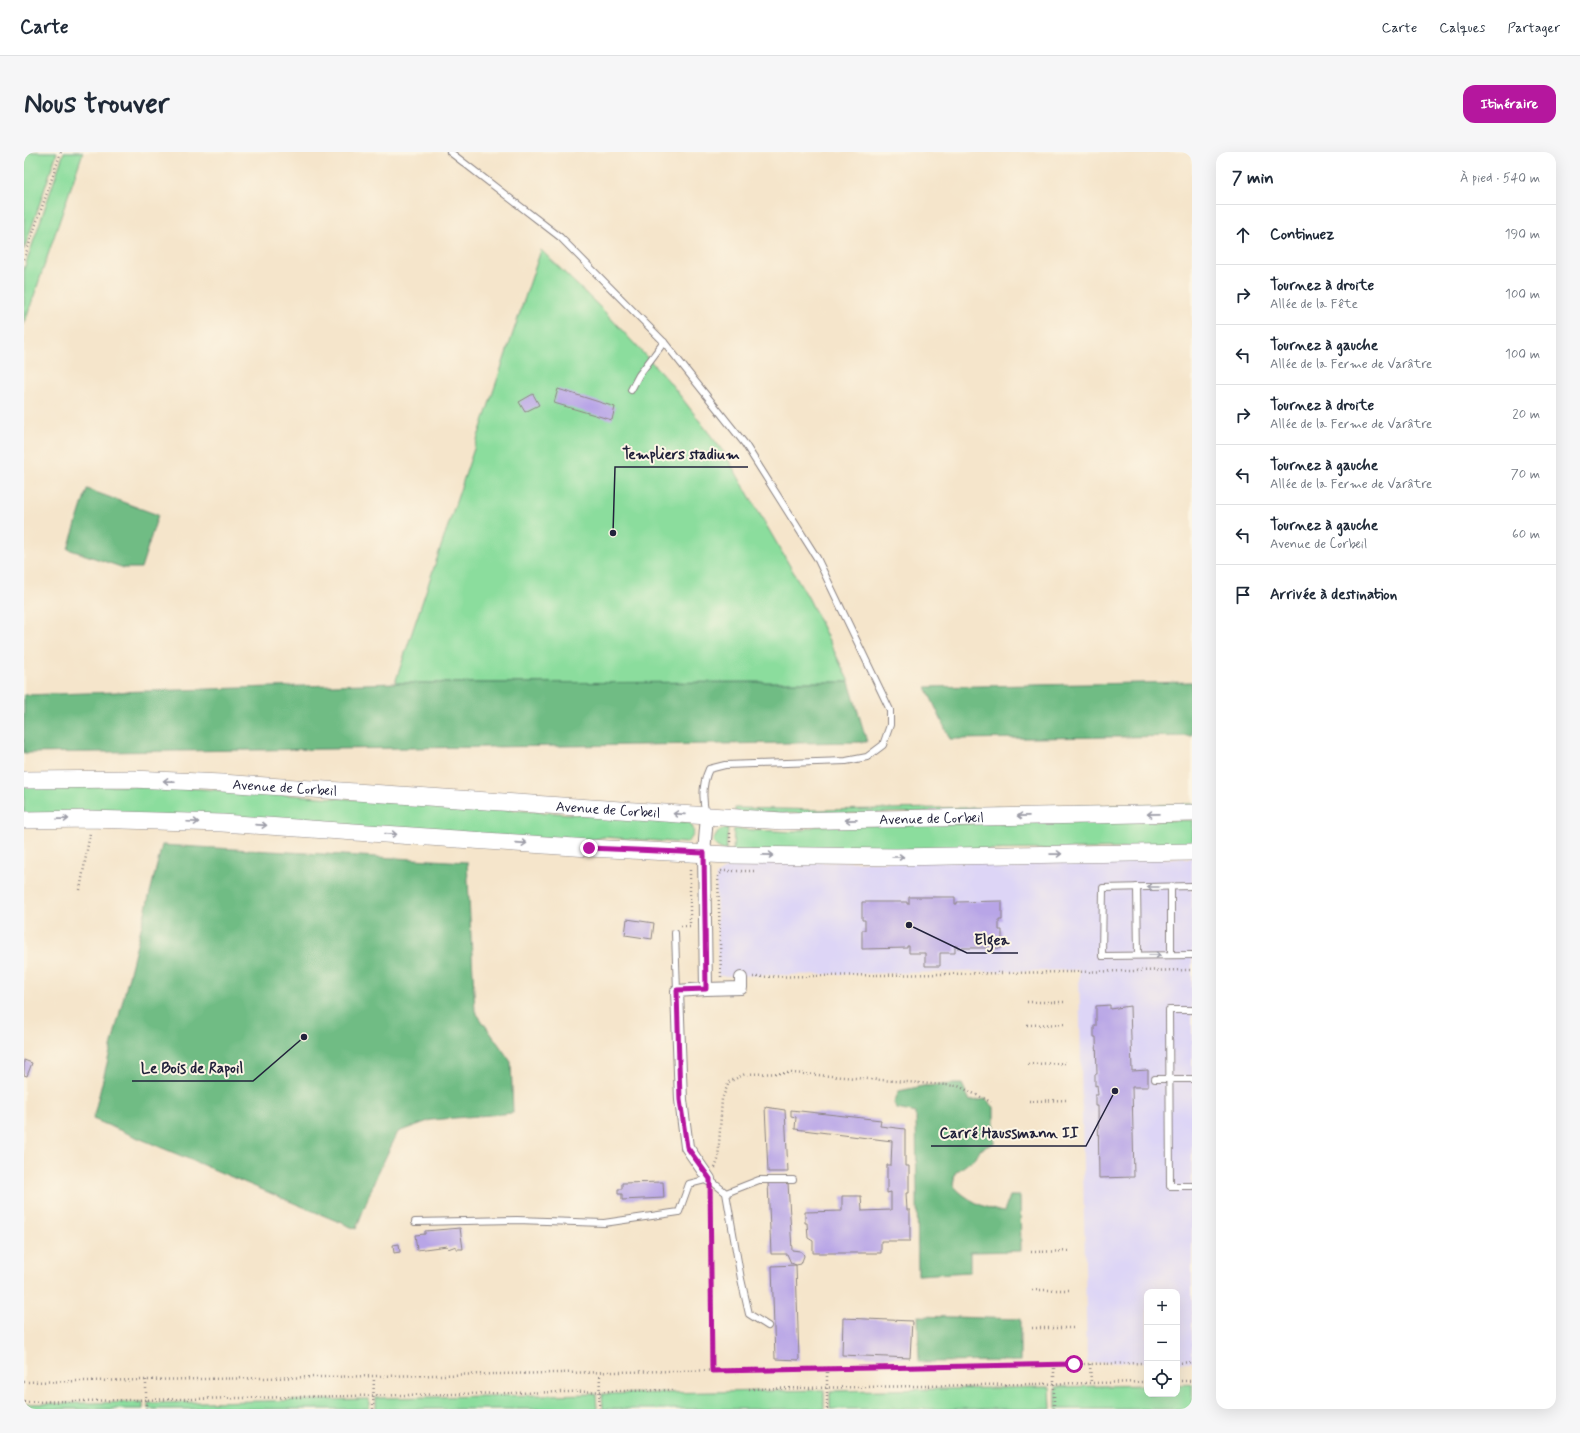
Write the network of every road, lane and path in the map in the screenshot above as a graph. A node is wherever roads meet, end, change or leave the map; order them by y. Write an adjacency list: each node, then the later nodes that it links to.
1 (60, 152): 3 (path)
2 (450, 152): 4 (lane)
3 (24, 259)
4 (664, 342): 5 (lane); 8 (lane)
5 (631, 390)
6 (24, 780): 8 (main road, Avenue de Corbeil, one-way to 6)
7 (1192, 813): 9 (main road, Avenue de Corbeil, one-way to 9)
8 (707, 816): 9 (main road, Avenue de Corbeil); 13 (street)
9 (731, 818): 14 (path)
10 (24, 820): 13 (main road, one-way to 13)
11 (90, 832): 20 (path)
12 (1192, 852): 14 (main road, one-way to 12)
13 (704, 853): 14 (main road); 28 (street)
14 (729, 855)
15 (690, 868): 21 (path)
16 (723, 871): 26 (path)
17 (1192, 886): 19 (lane)
18 (1137, 887): 19 (lane, one-way to 18); 22 (lane); 22 (lane)
19 (1171, 887): 23 (lane)
20 (80, 890)
21 (675, 933): 29 (lane)
22 (1138, 955): 23 (lane, one-way to 23)
23 (1171, 955): 24 (lane)
24 (1192, 955)
25 (1192, 970): 27 (path)
26 (721, 978): 27 (path); 28 (path)
27 (741, 978): 28 (street)
28 (706, 984): 29 (street)
29 (677, 990): 43 (street)
30 (1027, 1002): 31 (path)
31 (1067, 1002)
32 (1192, 1010): 38 (lane)
33 (1067, 1024): 34 (path)
34 (1027, 1025)
35 (1067, 1063): 36 (path)
36 (1028, 1064)
37 (1155, 1079): 38 (lane)
38 (1168, 1079): 39 (lane); 45 (lane)
39 (1192, 1079)
40 (1068, 1100): 41 (path)
41 (1029, 1101)
42 (991, 1102): 43 (path)
43 (710, 1179): 46 (lane); 47 (lane); 61 (path)
44 (793, 1180): 46 (lane)
45 (1192, 1186)
46 (726, 1193): 52 (lane)
47 (415, 1222)
48 (1071, 1251): 49 (path)
49 (1031, 1252)
50 (1032, 1290): 51 (path)
51 (1072, 1290)
52 (768, 1326)
53 (1032, 1328): 54 (path)
54 (1073, 1328)
55 (1192, 1362): 57 (path)
56 (1144, 1363): 58 (path)
57 (1180, 1363)
58 (1090, 1364): 59 (path); 69 (path)
59 (1054, 1365): 60 (path); 70 (path)
60 (827, 1369): 61 (path); 71 (path)
61 (712, 1371): 62 (path)
62 (600, 1373): 63 (path); 74 (path)
63 (374, 1377): 64 (path); 75 (path)
64 (146, 1380): 67 (path); 76 (path)
65 (1180, 1381): 66 (path)
66 (1192, 1381)
67 (24, 1382)
68 (1144, 1382): 69 (path)
69 (1092, 1383): 70 (path)
70 (1054, 1384): 71 (path); 82 (path)
71 (827, 1388): 72 (path); 81 (path)
72 (749, 1389)
73 (673, 1390): 74 (path)
74 (600, 1391): 75 (path); 80 (path)
75 (373, 1396): 76 (path); 79 (path)
76 (146, 1400): 77 (path); 78 (path)
77 (24, 1402)
78 (146, 1409)
79 (373, 1409)
80 (600, 1409)
81 (827, 1409)
82 (1054, 1409)

